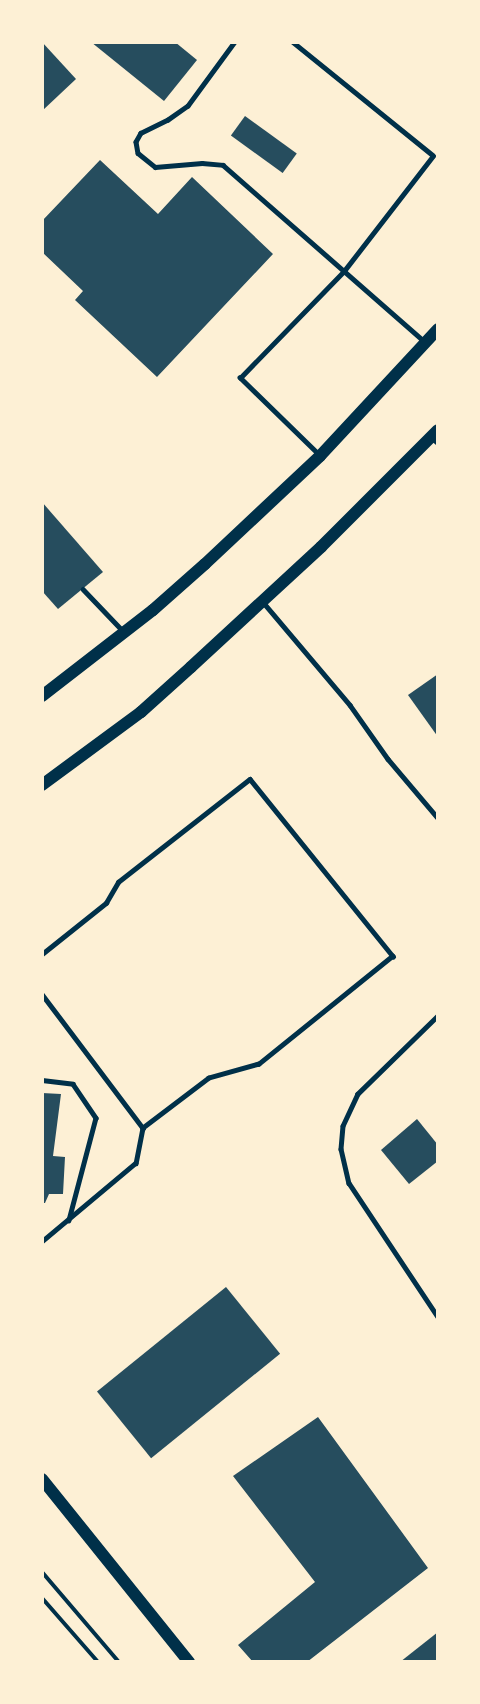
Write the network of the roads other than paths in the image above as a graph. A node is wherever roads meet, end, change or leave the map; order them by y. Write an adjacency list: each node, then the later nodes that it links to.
1 (235, 42): 3 (lane)
2 (292, 42): 3 (lane)
3 (344, 271): 5 (lane); 7 (lane)
4 (438, 329): 5 (main road)
5 (425, 343): 7 (main road)
6 (436, 437): 9 (main road)
7 (320, 456): 10 (main road)
8 (83, 589): 10 (lane)
9 (263, 602): 12 (main road); 13 (lane)
10 (124, 632): 11 (main road)
11 (42, 696)
12 (42, 785)
13 (438, 818)
14 (42, 954): 18 (lane)
15 (42, 994): 18 (lane)
16 (438, 1016): 21 (lane)
17 (42, 1080): 19 (lane)
18 (143, 1128): 19 (lane)
19 (69, 1220): 20 (lane)
20 (42, 1242)
21 (438, 1317)
22 (42, 1479): 23 (main road)
23 (189, 1662)

